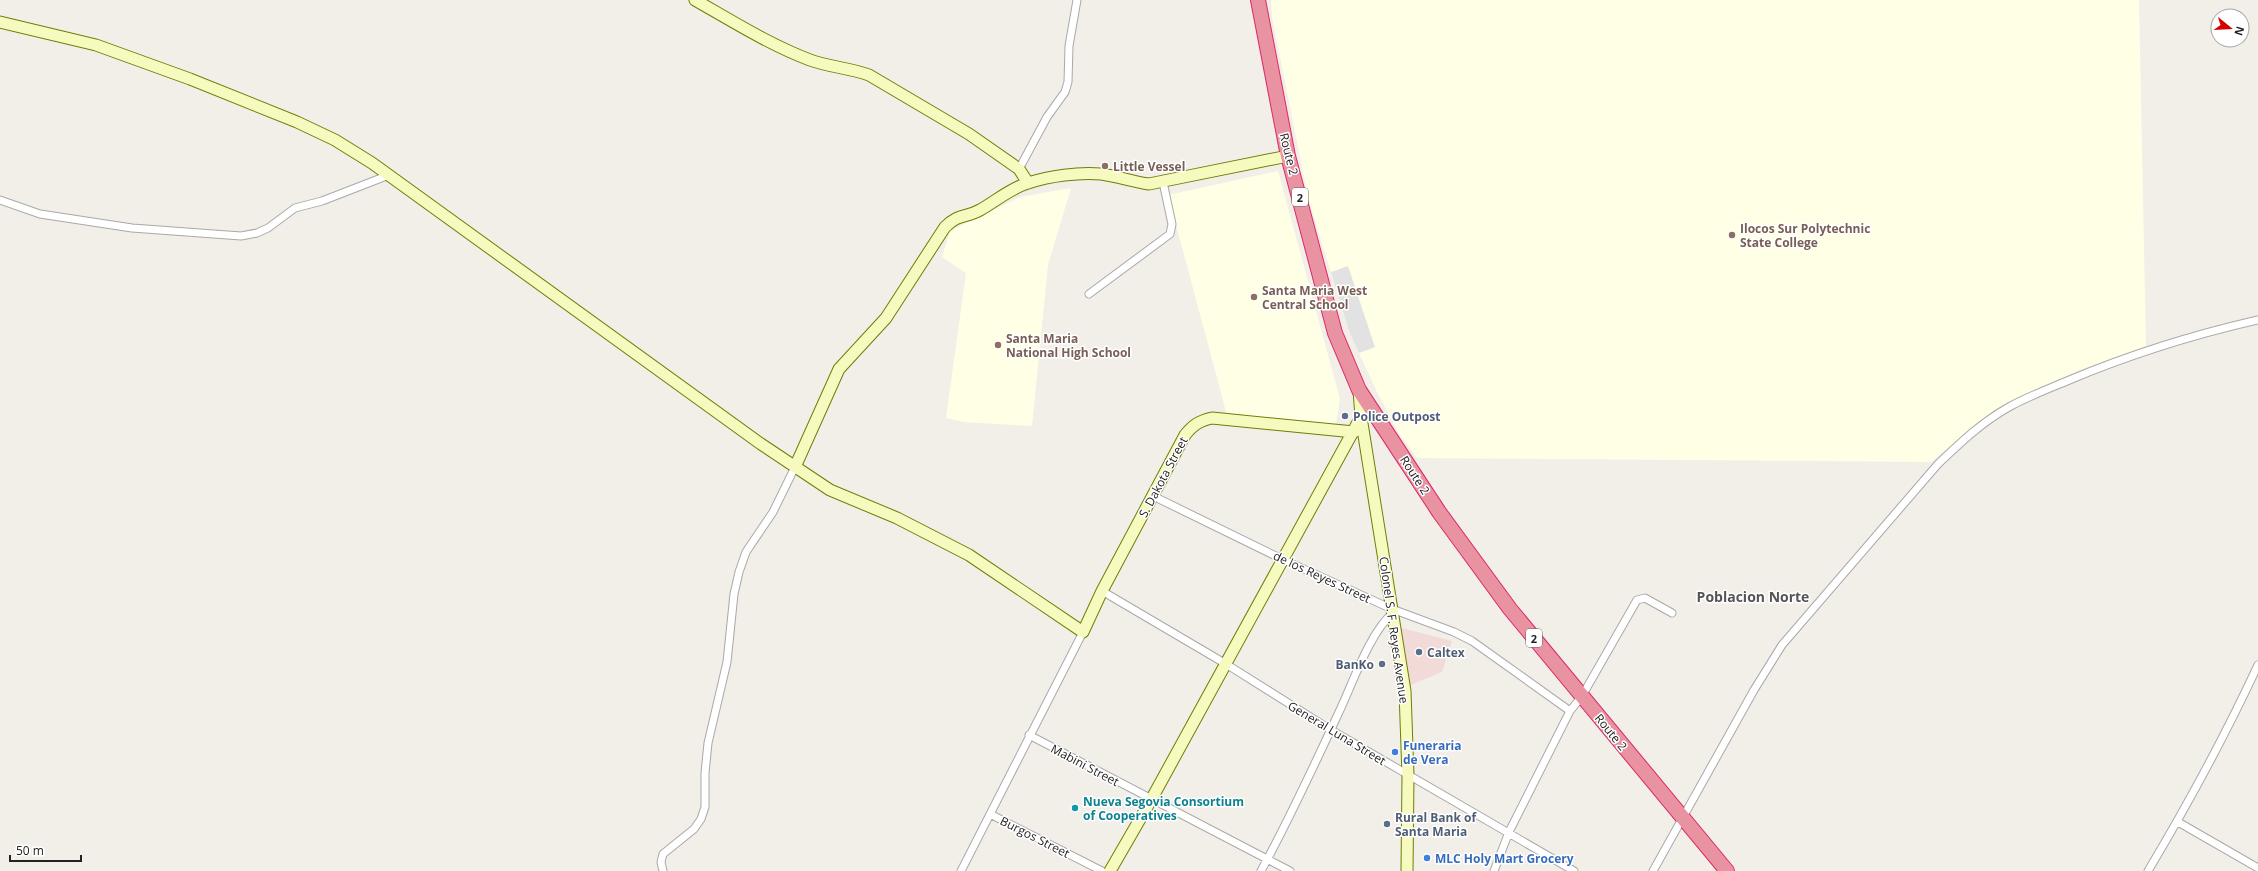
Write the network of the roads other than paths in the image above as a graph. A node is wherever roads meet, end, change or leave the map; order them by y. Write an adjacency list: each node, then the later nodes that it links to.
1 (695, 0): 6 (street)
2 (1077, 0): 6 (street)
3 (1258, 0): 5 (highway, Route 2 / 2)
4 (0, 22): 7 (street)
5 (1288, 156): 8 (street); 13 (highway, Route 2 / 2)
6 (1018, 169): 9 (street)
7 (389, 175): 10 (street); 16 (street)
8 (1163, 182): 9 (street); 11 (street)
9 (1028, 183): 16 (street)
10 (0, 200)
11 (1089, 294)
12 (2258, 320): 32 (street)
13 (1359, 390): 14 (street, Colonel S. F. Reyes Avenue); 25 (highway, Route 2 / 2)
14 (1361, 417): 15 (street); 20 (street, Colonel S. F. Reyes Avenue)
15 (1354, 432): 17 (street, S. Dakota Street); 18 (street)
16 (791, 465): 22 (street); 37 (street)
17 (1153, 496): 18 (street, de los Reyes Street); 19 (street, S. Dakota Street)
18 (1284, 560): 20 (street, de los Reyes Street); 23 (street)
19 (1102, 591): 22 (street, S. Dakota Street); 23 (street, General Luna Street)
20 (1392, 611): 26 (street, de los Reyes Street); 27 (street); 29 (street, Colonel S. F. Reyes Avenue)
21 (1672, 613): 25 (street)
22 (1083, 632): 28 (street)
23 (1226, 664): 27 (street, General Luna Street); 30 (street)
24 (2258, 665): 33 (street)
25 (1582, 696): 26 (street); 32 (highway, Route 2 / 2)
26 (1570, 711): 34 (street)
27 (1331, 730): 29 (street, General Luna Street); 35 (street)
28 (1029, 735): 30 (street, Mabini Street); 31 (street)
29 (1408, 776): 34 (street, General Luna Street); 43 (street, Colonel S. F. Reyes Avenue)
30 (1151, 800): 35 (street, Mabini Street); 40 (street)
31 (990, 814): 38 (street); 39 (street, Burgos Street)
32 (1682, 818): 46 (street); 47 (highway, Route 2 / 2)
33 (2178, 822): 36 (street); 48 (street)
34 (1509, 832): 44 (street); 45 (street, General Luna Street)
35 (1267, 860): 41 (street); 42 (street, Mabini Street)
36 (2258, 868)
37 (663, 871)
38 (961, 871)
39 (1102, 871)
40 (1110, 871)
41 (1261, 871)
42 (1290, 871)
43 (1407, 871)
44 (1494, 871)
45 (1574, 871)
46 (1653, 871)
47 (1727, 871)
48 (2148, 871)

